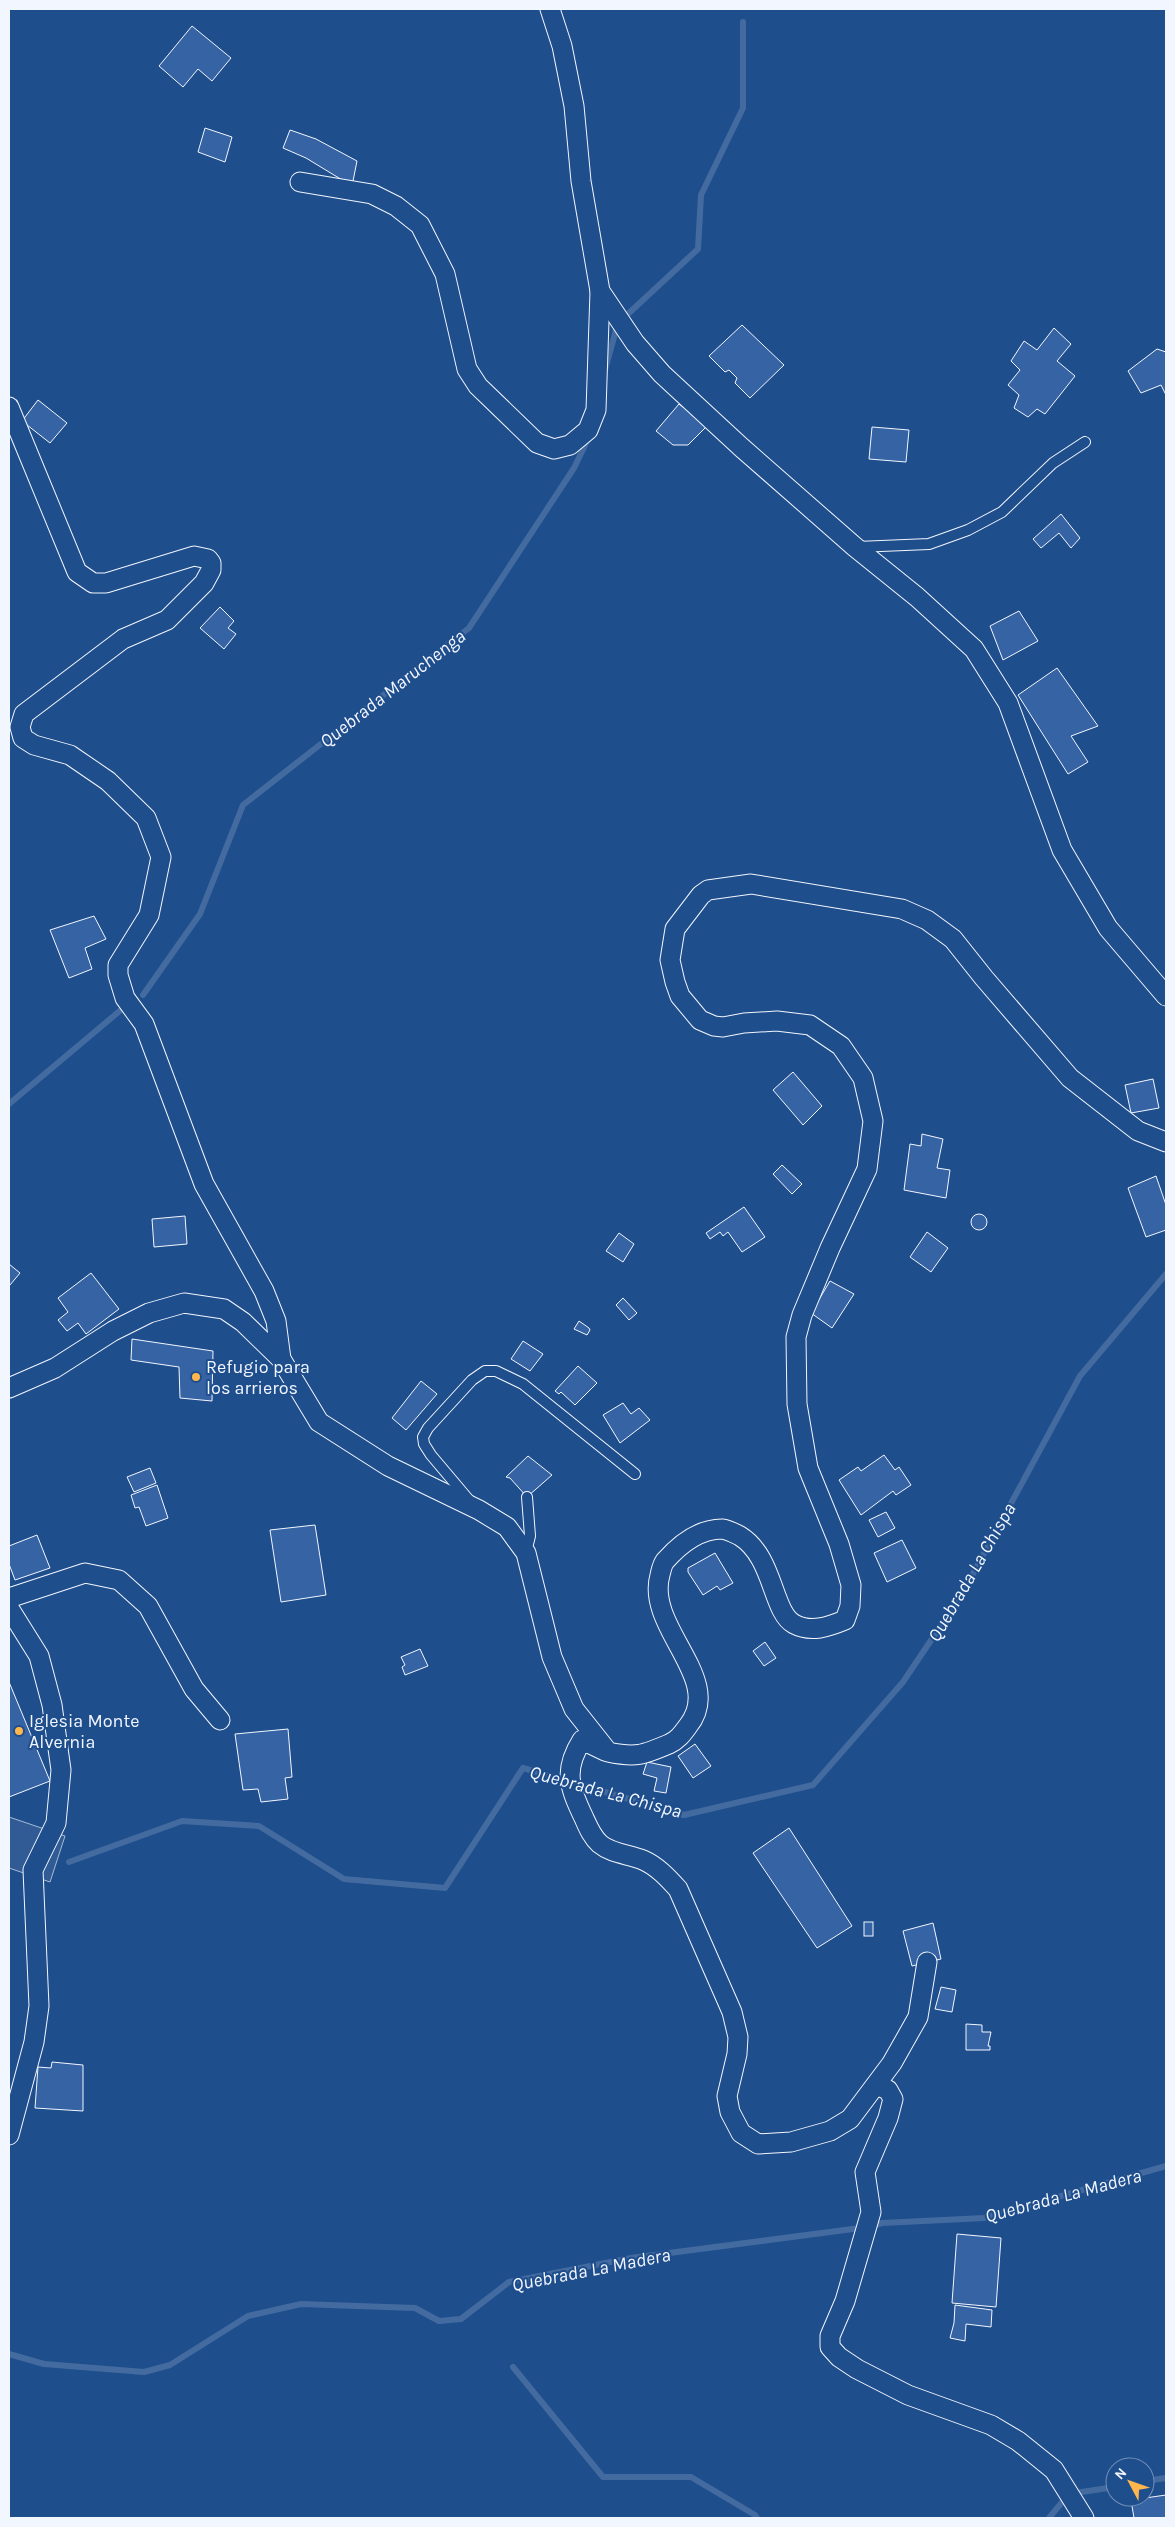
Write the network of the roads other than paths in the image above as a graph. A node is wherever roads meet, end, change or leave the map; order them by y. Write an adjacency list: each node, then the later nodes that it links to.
1 (550, 9): 3 (street)
2 (300, 182): 3 (street)
3 (600, 290): 6 (street)
4 (9, 407): 9 (street)
5 (1085, 442): 6 (lane)
6 (855, 547): 7 (street)
7 (1166, 996)
8 (1166, 1142): 18 (street)
9 (281, 1359): 10 (street); 13 (street)
10 (9, 1388)
11 (635, 1474): 13 (lane)
12 (527, 1498): 14 (lane)
13 (478, 1510): 14 (street)
14 (526, 1553): 18 (street)
15 (9, 1598): 17 (street)
16 (9, 1608): 21 (street)
17 (220, 1720)
18 (608, 1752): 20 (street)
19 (927, 1962): 20 (street)
20 (876, 2085): 22 (street)
21 (9, 2135)
22 (1084, 2518)

